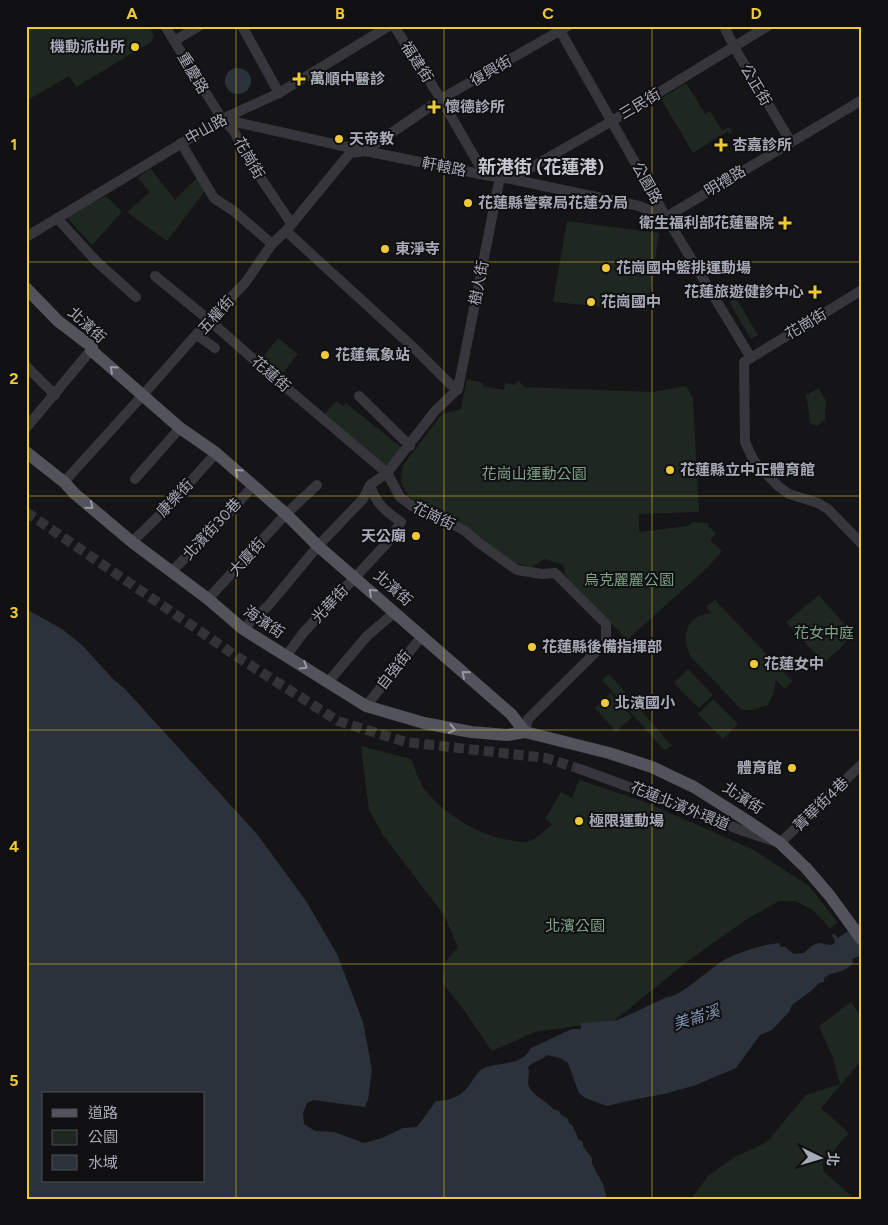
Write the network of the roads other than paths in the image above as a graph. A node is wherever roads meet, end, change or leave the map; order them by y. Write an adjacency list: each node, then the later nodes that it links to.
1 (165, 26): 9 (street, 重慶路)
2 (199, 26): 9 (street)
3 (242, 26): 11 (street)
4 (389, 26): 11 (street, 中山路)
5 (394, 26): 12 (street, 福建街)
6 (724, 26): 10 (street, 公正街)
7 (768, 26): 10 (street, 三民街)
8 (562, 28): 12 (street, 復興街); 15 (street, 公園路)
9 (174, 41): 14 (street, 重慶路)
10 (734, 47): 15 (street, 三民街); 16 (street, 公正街)
11 (280, 93): 14 (street, 中山路)
12 (441, 99): 18 (street, 復興街); 19 (street, 福建街)
13 (862, 100): 16 (street, 明禮路)
14 (222, 119): 17 (street, 中山路); 18 (street, 軒轅路); 24 (street, 花崗街)
15 (612, 121): 21 (street, 三民街); 22 (street, 公園路)
16 (791, 142): 22 (street, 明禮路)
17 (181, 143): 23 (street, 中山路); 26 (street)
18 (365, 151): 19 (street, 軒轅路); 24 (street, 五權街)
19 (485, 175): 20 (street, 軒轅路)
20 (500, 177): 21 (street, 軒轅路); 37 (street, 樹人街)
21 (511, 179): 22 (street, 軒轅路)
22 (666, 217): 35 (street, 公園路)
23 (57, 218): 25 (street, 中山路); 30 (street)
24 (288, 227): 26 (street, 五權街); 37 (street, 花崗街)
25 (26, 237)
26 (272, 244): 31 (street, 五權街)
27 (155, 276): 31 (street, 花蓮街)
28 (26, 288): 34 (main road, 北濱街)
29 (862, 290): 35 (street, 花崗街)
30 (136, 297)
31 (209, 320): 32 (street, 五權街); 46 (street, 花蓮街)
32 (197, 335): 33 (street); 39 (street, 五權街)
33 (214, 348)
34 (91, 350): 38 (street); 39 (main road, 北濱街, one-way to 34)
35 (750, 358): 54 (street)
36 (26, 366): 38 (street)
37 (458, 389): 43 (street)
38 (55, 395): 41 (street)
39 (142, 396): 42 (main road, 北濱街); 48 (street, 五權街)
40 (359, 396): 43 (street)
41 (26, 428)
42 (180, 428): 45 (main road, 北濱街); 47 (street)
43 (410, 446): 46 (street)
44 (26, 452): 48 (main road, 海濱街)
45 (216, 453): 51 (main road, 北濱街, one-way to 45); 53 (street, 康樂街)
46 (387, 472): 50 (street); 65 (street, 花崗街)
47 (135, 479)
48 (64, 482): 53 (main road, 海濱街, one-way to 53)
49 (317, 485): 52 (street, 大廈街)
50 (370, 485): 55 (street); 57 (street, 光華街)
51 (253, 486): 52 (main road, 北濱街); 56 (street, 北濱街30巷)
52 (286, 514): 55 (main road, 北濱街); 58 (street, 大廈街)
53 (132, 542): 56 (main road, 海濱街)
54 (862, 544)
55 (318, 546): 57 (main road, 北濱街); 60 (street)
56 (171, 572): 58 (main road, 海濱街)
57 (355, 577): 59 (main road, 北濱街, one-way to 57); 62 (street, 光華街)
58 (208, 599): 60 (main road, 海濱街)
59 (395, 612): 61 (main road, 北濱街); 63 (street)
60 (244, 629): 62 (main road, 海濱街)
61 (422, 636): 64 (street, 自強街); 65 (main road, 北濱街, one-way to 61)
62 (286, 656): 63 (main road, 海濱街, one-way to 63)
63 (328, 682): 64 (main road, 海濱街)
64 (366, 706): 65 (main road, 海濱街, one-way to 65)
65 (524, 732): 68 (main road, 北濱街)
66 (862, 764): 68 (street, 菁華街4巷)
67 (580, 769): 68 (street, 花蓮北濱外環道)
68 (780, 843): 69 (main road, 北濱街)
69 (862, 940)

